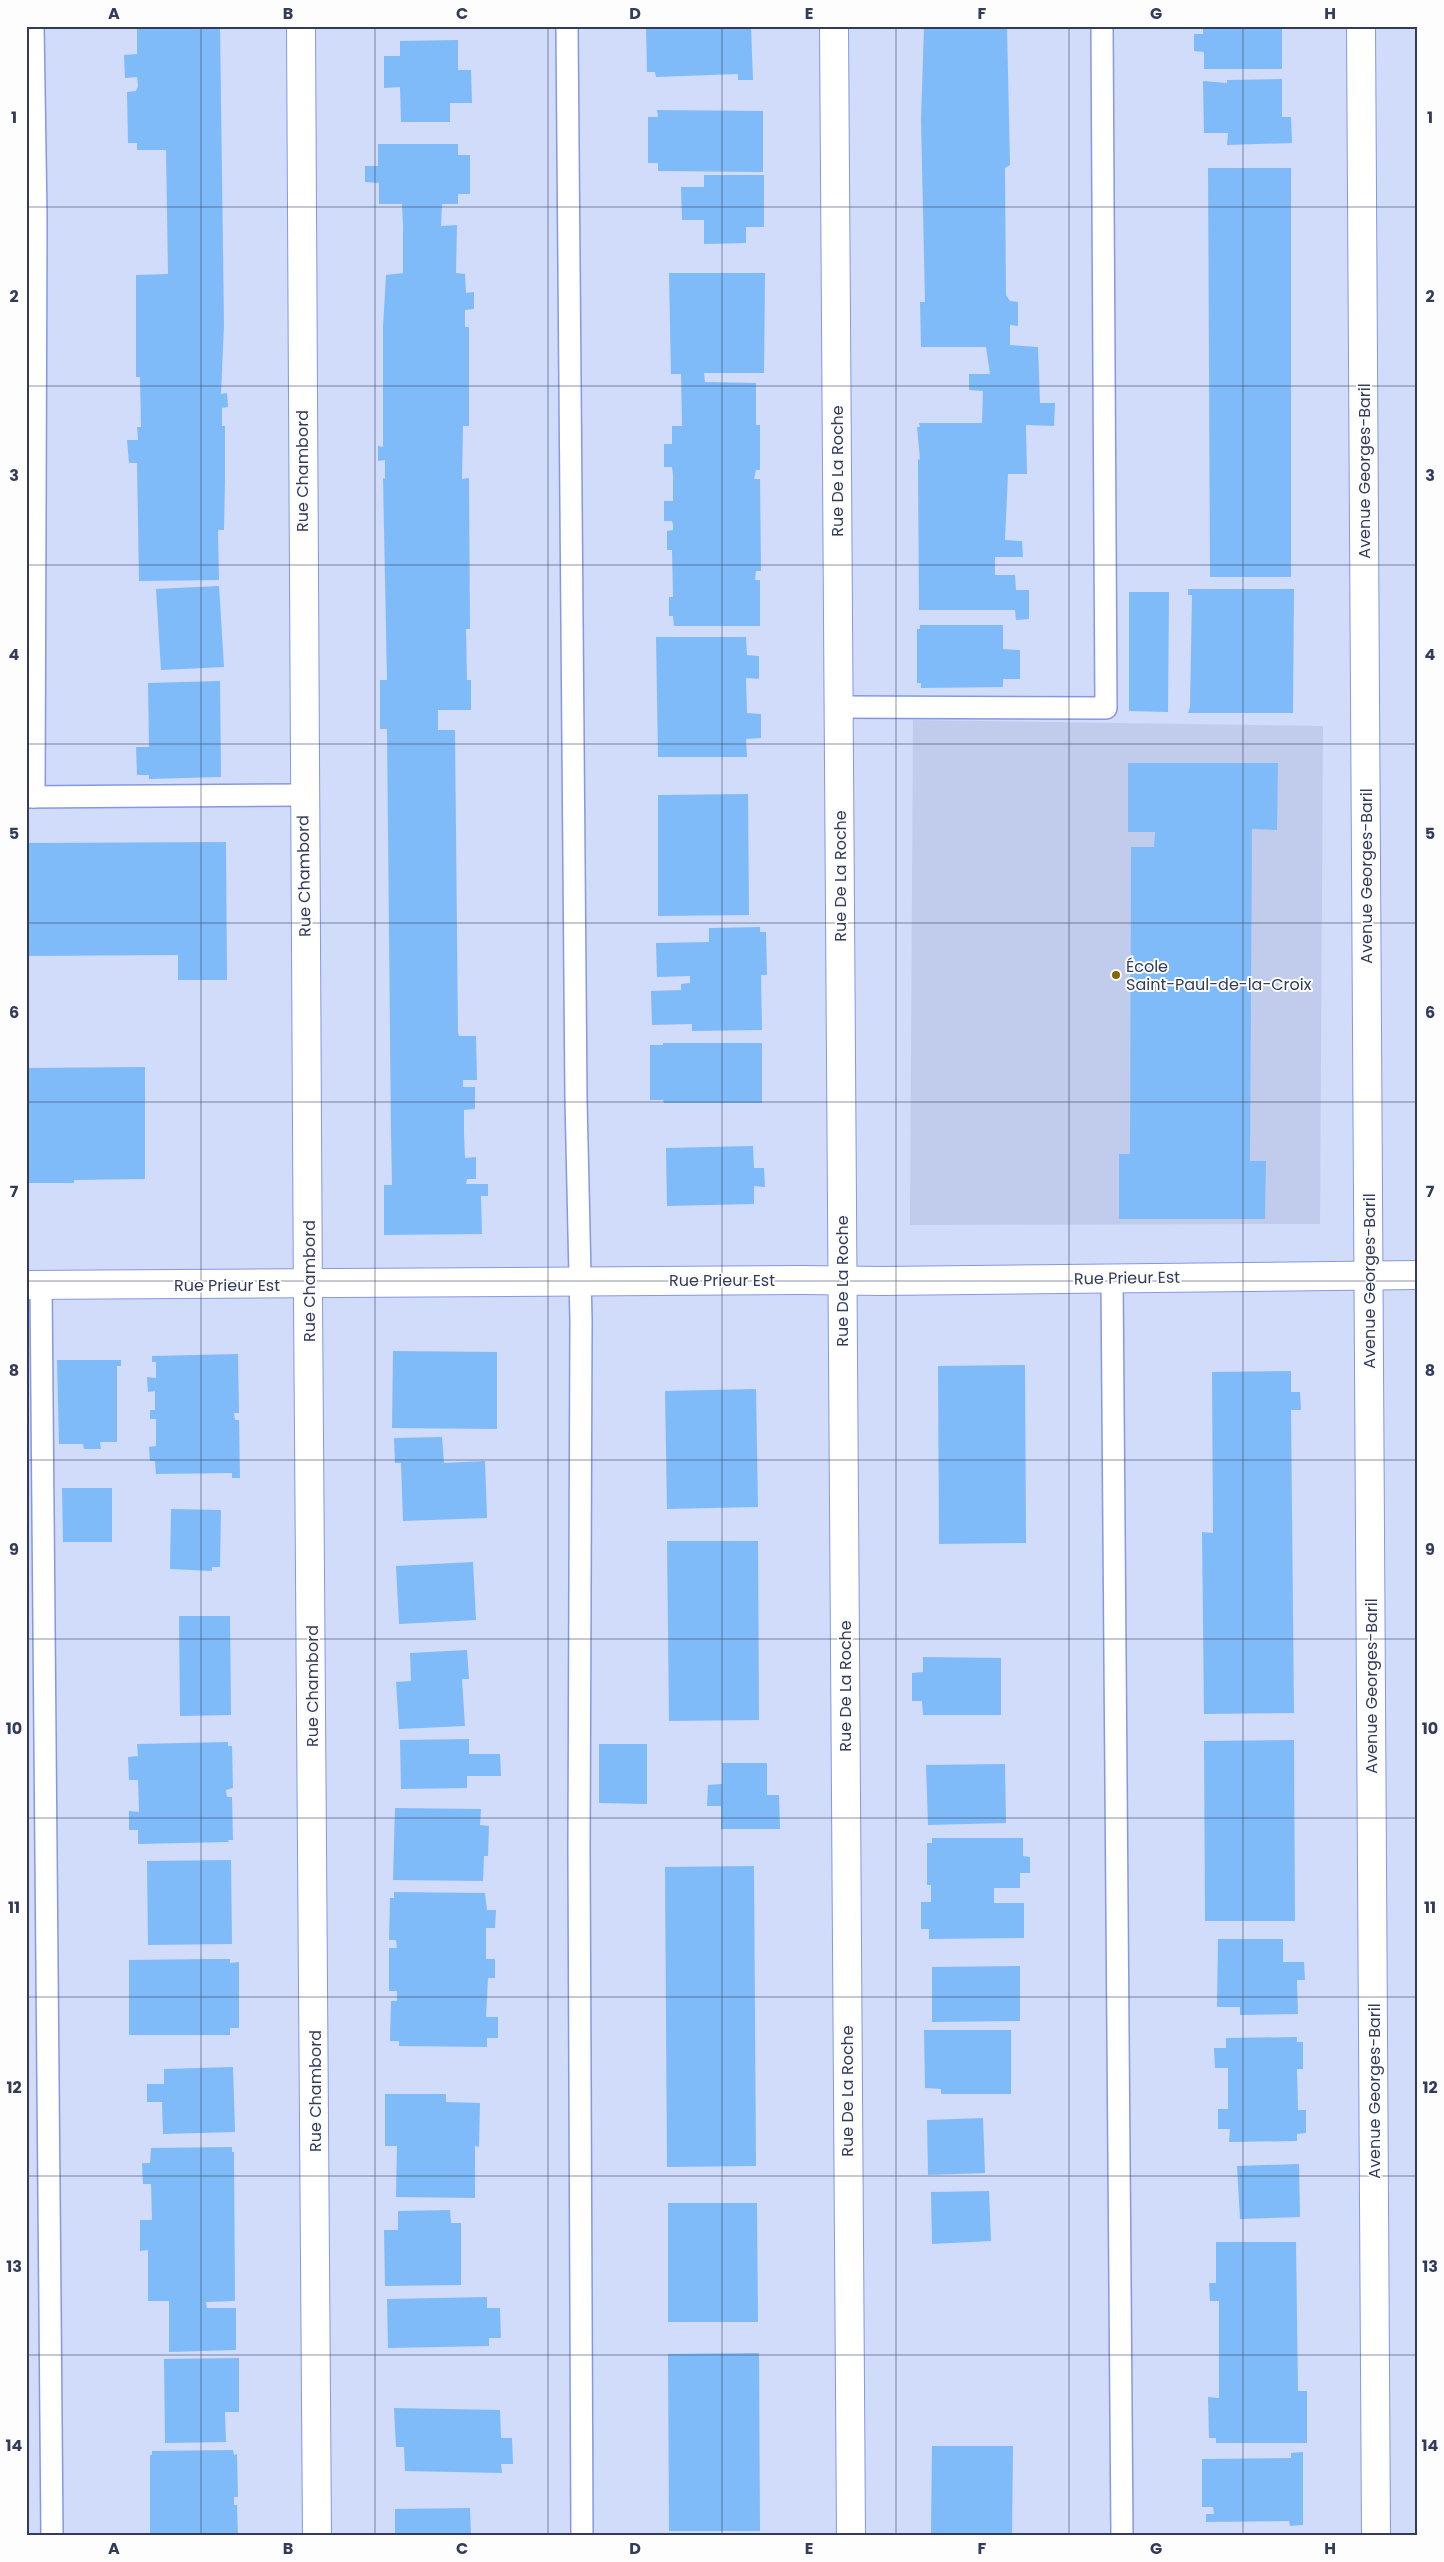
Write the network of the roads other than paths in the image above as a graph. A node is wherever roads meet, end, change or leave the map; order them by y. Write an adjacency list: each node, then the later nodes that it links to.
1 (33, 26): 9 (lane)
2 (301, 26): 8 (street, Rue Chambord)
3 (567, 26): 14 (lane)
4 (834, 26): 7 (street, Rue De La Roche)
5 (1102, 26): 7 (lane)
6 (1361, 26): 11 (street, Avenue Georges-Baril)
7 (838, 707): 13 (street, Rue De La Roche)
8 (303, 795): 9 (lane); 15 (street, Rue Chambord)
9 (30, 798)
10 (1418, 1275): 11 (street, Rue Prieur Est)
11 (1369, 1276): 12 (street, Rue Prieur Est); 22 (street, Avenue Georges-Baril)
12 (1112, 1278): 13 (street, Rue Prieur Est); 21 (lane)
13 (842, 1280): 14 (street, Rue Prieur Est); 20 (street, Rue De La Roche)
14 (580, 1281): 15 (street, Rue Prieur Est); 19 (lane)
15 (309, 1284): 16 (street, Rue Prieur Est); 18 (street, Rue Chambord)
16 (33, 1285): 17 (lane)
17 (52, 2536)
18 (317, 2536)
19 (582, 2536)
20 (850, 2536)
21 (1122, 2536)
22 (1376, 2536)

